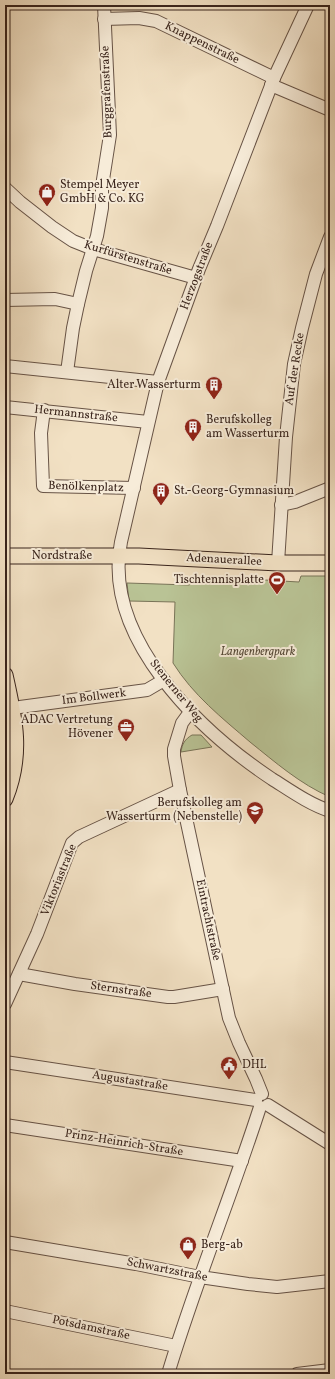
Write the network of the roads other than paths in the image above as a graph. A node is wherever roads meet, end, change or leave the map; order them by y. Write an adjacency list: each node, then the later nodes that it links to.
1 (104, 5): 3 (street, Burggrafenstraße)
2 (308, 5): 4 (street, Herzogstraße)
3 (104, 19): 4 (street, Knappenstraße); 8 (street, Burggrafenstraße)
4 (273, 82): 5 (street, Knappenstraße); 9 (street, Herzogstraße)
5 (330, 110)
6 (5, 188): 8 (street, Kurfürstenstraße)
7 (330, 238): 20 (street, Auf der Recke)
8 (93, 249): 9 (street, Kurfürstenstraße); 11 (street, Burggrafenstraße)
9 (196, 278): 14 (street, Herzogstraße)
10 (5, 300): 11 (street)
11 (78, 304): 13 (street, Burggrafenstraße)
12 (5, 366): 13 (street)
13 (67, 372): 14 (street)
14 (158, 382): 17 (street, Herzogstraße)
15 (5, 407): 16 (street, Hermannstraße)
16 (44, 410): 17 (street, Hermannstraße); 18 (street, Benölkenplatz)
17 (148, 422): 18 (street, Herzogstraße)
18 (134, 488): 22 (street, Herzogstraße)
19 (330, 488): 20 (street)
20 (281, 505): 23 (street, Auf der Recke)
21 (5, 556): 22 (main road, Nordstraße)
22 (118, 556): 23 (main road, Adenauerallee); 26 (street, Stenerner Weg)
23 (278, 563): 24 (main road, Adenauerallee)
24 (330, 563)
25 (5, 674): 27 (main road)
26 (164, 680): 27 (street, Im Bollwerk); 28 (street, Stenerner Weg)
27 (10, 708): 31 (main road); 33 (main road)
28 (190, 712): 29 (street, Stenerner Weg); 30 (street, Eintrachtstraße)
29 (200, 721): 30 (street); 34 (street, Stenerner Weg)
30 (176, 740): 32 (street, Eintrachtstraße)
31 (5, 772)
32 (180, 790): 35 (street, Viktoriastraße); 36 (street, Eintrachtstraße)
33 (5, 799)
34 (330, 811)
35 (19, 974): 36 (street, Sternstraße); 37 (street, Viktoriastraße)
36 (223, 989): 39 (street, Eintrachtstraße)
37 (5, 1004)
38 (5, 1062): 39 (street, Augustastraße)
39 (261, 1102): 41 (street); 42 (street)
40 (5, 1125): 42 (street, Prinz-Heinrich-Straße)
41 (330, 1144)
42 (242, 1161): 44 (street)
43 (5, 1242): 44 (street, Schwartzstraße)
44 (200, 1278): 45 (street, Schwartzstraße); 47 (street)
45 (330, 1281)
46 (5, 1311): 47 (street, Potsdamstraße)
47 (176, 1346): 49 (street)
48 (330, 1370): 50 (street)
49 (168, 1374)
50 (297, 1374)

